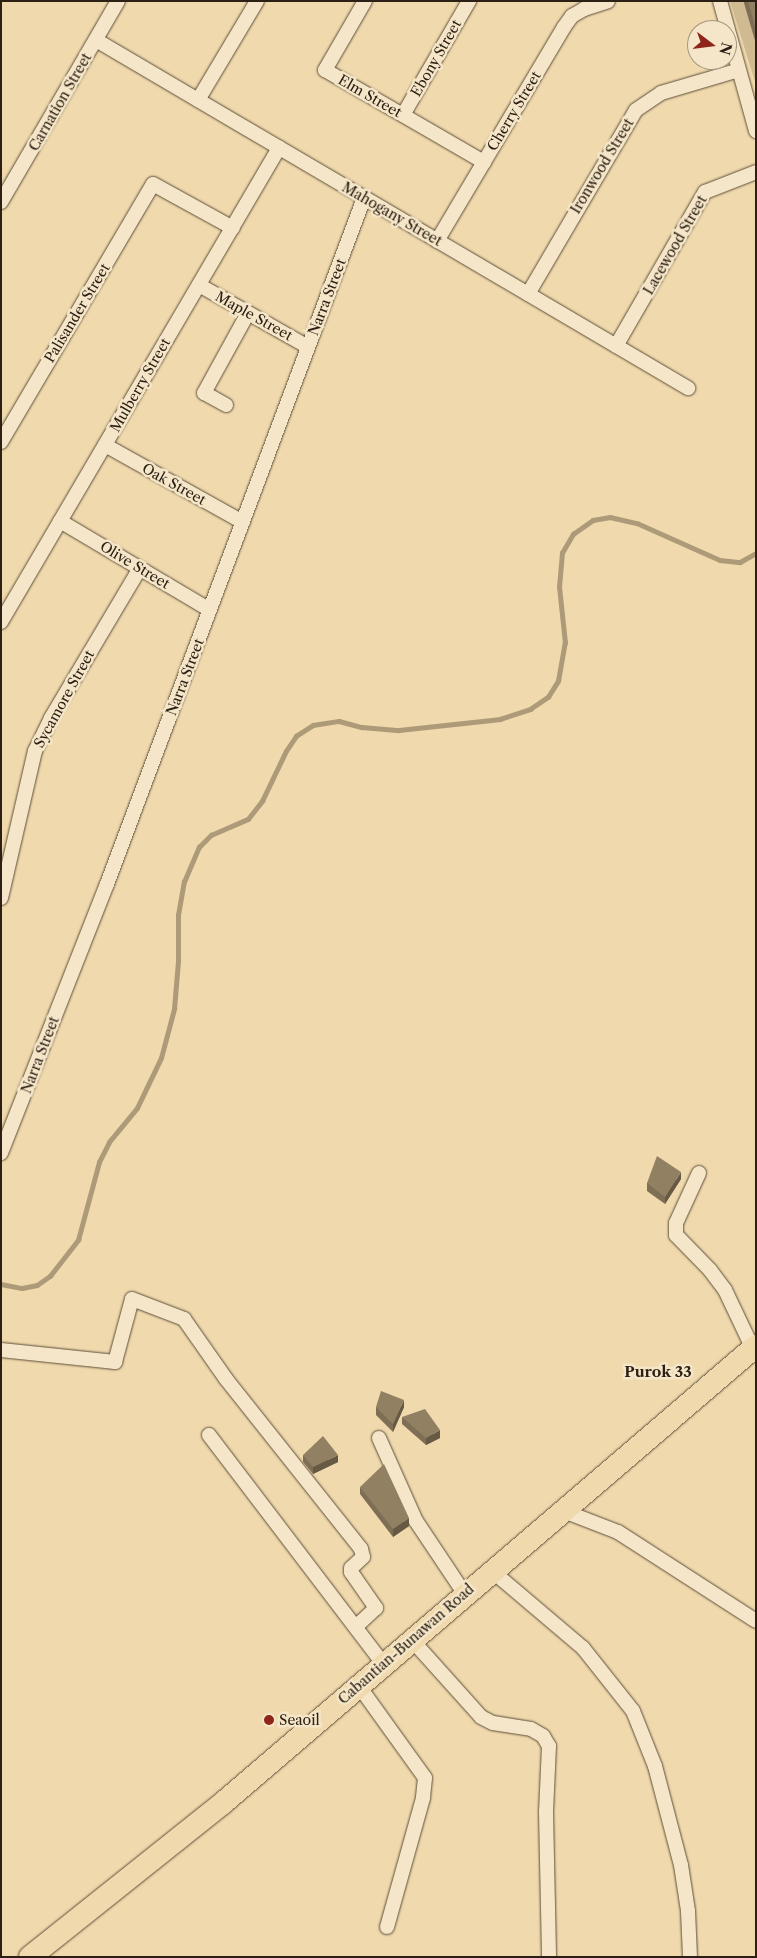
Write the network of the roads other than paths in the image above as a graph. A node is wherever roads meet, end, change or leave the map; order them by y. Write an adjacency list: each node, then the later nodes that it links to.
1 (118, 1): 7 (street, Carnation Street)
2 (257, 1): 9 (street)
3 (365, 1): 10 (street, Elm Street)
4 (469, 1): 10 (street, Ebony Street)
5 (608, 1): 13 (street, Cherry Street)
6 (720, 1): 8 (street)
7 (96, 40): 9 (street, Mahogany Street); 16 (street, Carnation Street)
8 (739, 70): 11 (street); 20 (street, Ironwood Street)
9 (198, 100): 12 (street, Mahogany Street)
10 (403, 115): 13 (street, Elm Street)
11 (756, 131)
12 (279, 148): 15 (street, Mahogany Street); 17 (street, Mulberry Street)
13 (484, 162): 18 (street, Cherry Street)
14 (756, 172): 22 (street, Lacewood Street)
15 (364, 198): 18 (street, Mahogany Street); 23 (street, Narra Street)
16 (1, 202)
17 (233, 228): 19 (street, Mulberry Street); 26 (street, Palisander Street)
18 (437, 241): 20 (street, Mahogany Street)
19 (199, 285): 21 (street, Maple Street); 27 (street, Mulberry Street)
20 (528, 294): 22 (street, Mahogany Street)
21 (248, 313): 23 (street, Maple Street); 25 (street)
22 (616, 346): 24 (street, Mahogany Street)
23 (308, 347): 29 (street, Narra Street)
24 (688, 388)
25 (226, 405)
26 (1, 442)
27 (105, 445): 28 (street, Mulberry Street); 29 (street, Oak Street)
28 (60, 521): 30 (street, Olive Street); 32 (street, Mulberry Street)
29 (243, 522): 31 (street, Narra Street)
30 (140, 568): 31 (street, Olive Street); 33 (street, Sycamore Street)
31 (210, 610): 34 (street, Narra Street)
32 (1, 622)
33 (2, 893)
34 (1, 1154)
35 (698, 1173): 36 (street)
36 (754, 1347): 40 (main road, Cabantian-Bunawan Road)
37 (1, 1350): 44 (street)
38 (209, 1435): 44 (street)
39 (379, 1438): 42 (street)
40 (561, 1510): 41 (main road, Cabantian-Bunawan Road); 43 (street)
41 (490, 1570): 42 (main road, Cabantian-Bunawan Road); 51 (street)
42 (464, 1593): 45 (main road, Cabantian-Bunawan Road)
43 (756, 1621)
44 (357, 1626): 46 (street)
45 (412, 1640): 46 (main road, Cabantian-Bunawan Road); 50 (street)
46 (384, 1665): 47 (main road, Cabantian-Bunawan Road)
47 (359, 1686): 48 (street); 49 (main road, Cabantian-Bunawan Road)
48 (387, 1927)
49 (30, 1957)
50 (549, 1957)
51 (690, 1957)

